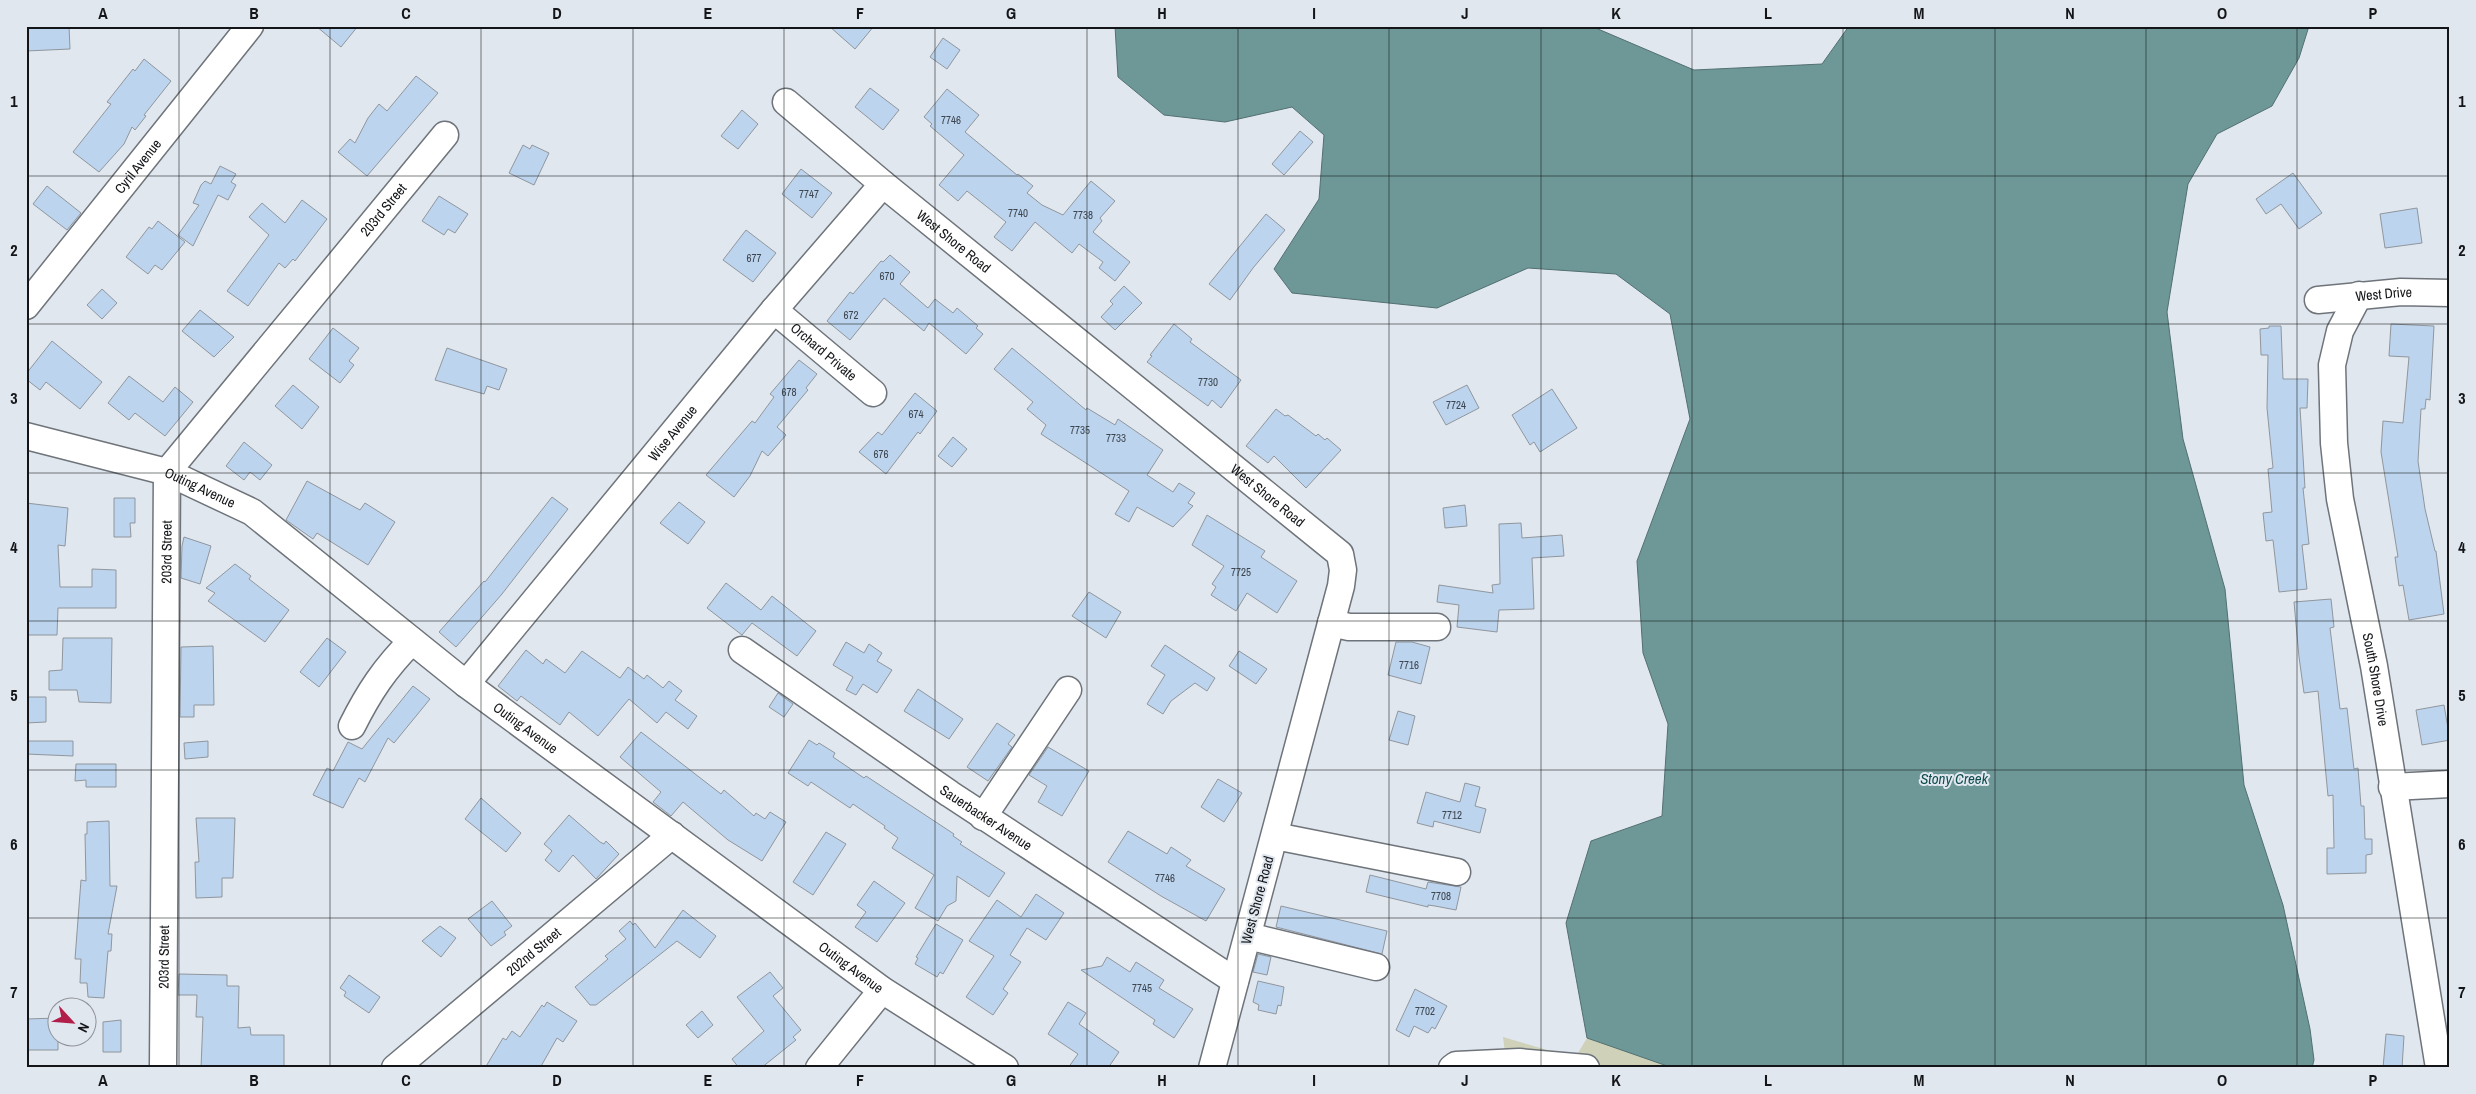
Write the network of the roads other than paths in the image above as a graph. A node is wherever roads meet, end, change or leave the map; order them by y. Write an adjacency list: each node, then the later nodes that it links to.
1 (250, 26): 8 (street, Cyril Avenue)
2 (786, 102): 4 (street, West Shore Road)
3 (445, 135): 12 (street, 203rd Street)
4 (883, 184): 9 (street, Wise Avenue); 13 (street, West Shore Road)
5 (2450, 293): 6 (street, West Drive)
6 (2360, 295): 7 (street, West Drive); 21 (street, South Shore Drive)
7 (2318, 300)
8 (26, 306)
9 (774, 310): 10 (street, Orchard Private); 17 (street, Wise Avenue)
10 (873, 393)
11 (26, 436): 12 (street, Outing Avenue)
12 (167, 472): 15 (street, Outing Avenue); 30 (street, 203rd Street)
13 (1331, 623): 14 (street); 24 (street, West Shore Road)
14 (1437, 626)
15 (412, 641): 17 (street, Outing Avenue); 19 (street)
16 (742, 650): 22 (street, Sauerbacker Avenue)
17 (466, 684): 23 (street, Outing Avenue)
18 (1068, 690): 22 (street)
19 (352, 726)
20 (2450, 784): 21 (street)
21 (2392, 787): 37 (street, South Shore Drive)
22 (983, 816): 28 (street, Sauerbacker Avenue)
23 (672, 835): 29 (street, Outing Avenue); 31 (street, 202nd Street)
24 (1275, 836): 25 (street); 26 (street, West Shore Road)
25 (1457, 872)
26 (1248, 936): 27 (street); 28 (street, West Shore Road)
27 (1376, 967)
28 (1235, 981): 34 (street, West Shore Road)
29 (882, 990): 32 (street); 33 (street, Outing Avenue)
30 (163, 1068)
31 (395, 1068)
32 (819, 1068)
33 (1005, 1068)
34 (1212, 1068)
35 (1452, 1068): 36 (street)
36 (1586, 1068)
37 (2439, 1068)

